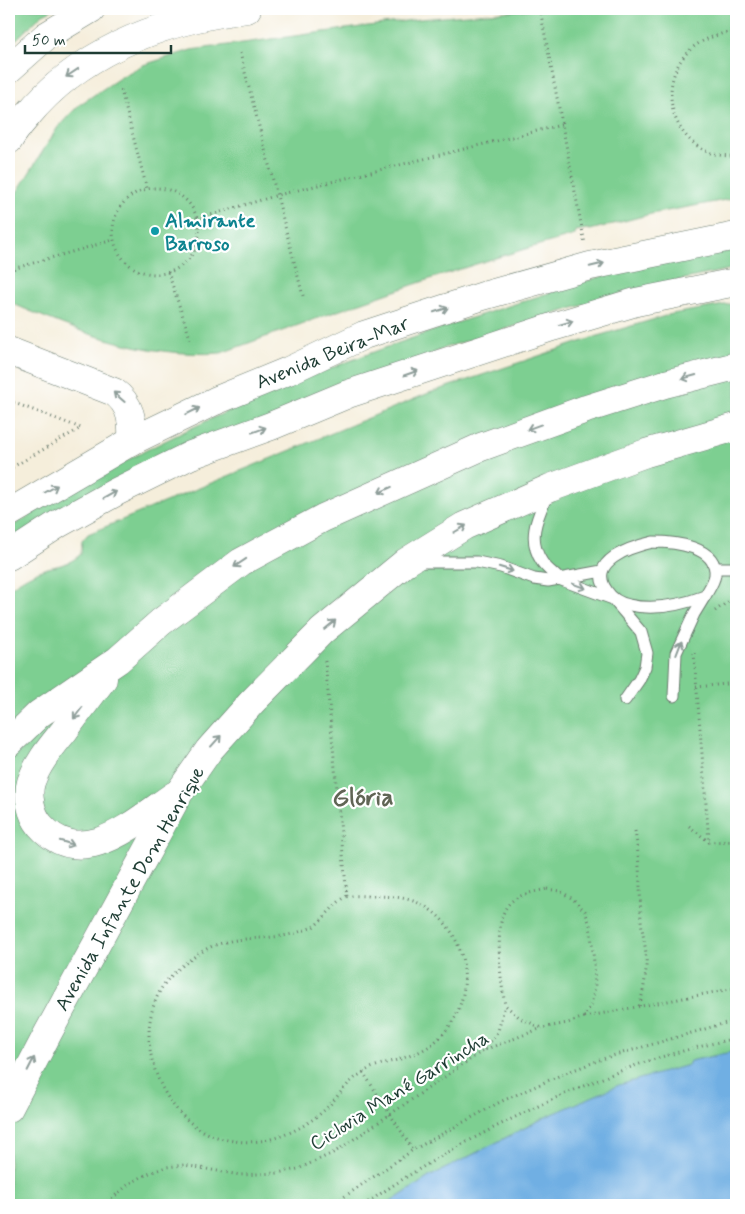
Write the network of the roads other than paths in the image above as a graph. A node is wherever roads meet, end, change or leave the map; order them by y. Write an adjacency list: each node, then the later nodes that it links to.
1 (91, 9): 3 (main road)
2 (247, 9): 4 (main road, one-way to 4)
3 (9, 70)
4 (9, 140)
5 (736, 236): 10 (main road, Avenida Beira-Mar, one-way to 5)
6 (736, 282): 13 (main road, one-way to 6)
7 (9, 351): 10 (main road, one-way to 7)
8 (736, 366): 21 (main road, one-way to 21)
9 (736, 427): 11 (main road, Avenida Infante Dom Henrique)
10 (132, 442): 12 (main road, Avenida Beira-Mar, one-way to 10)
11 (550, 488): 14 (main road, Avenida Infante Dom Henrique, one-way to 11); 18 (lane)
12 (9, 513)
13 (9, 556)
14 (406, 562): 18 (lane, one-way to 18); 25 (main road, Avenida Infante Dom Henrique, one-way to 14)
15 (715, 568): 16 (lane); 17 (lane); 19 (lane)
16 (736, 568)
17 (602, 571): 18 (lane); 20 (lane)
18 (559, 579): 20 (lane, one-way to 20)
19 (705, 596): 20 (lane); 22 (lane, one-way to 19)
20 (612, 599): 23 (lane)
21 (118, 660): 24 (main road); 25 (main road, one-way to 25)
22 (674, 696)
23 (624, 700)
24 (9, 743)
25 (179, 793): 26 (main road, Avenida Infante Dom Henrique, one-way to 25)
26 (9, 1108)

